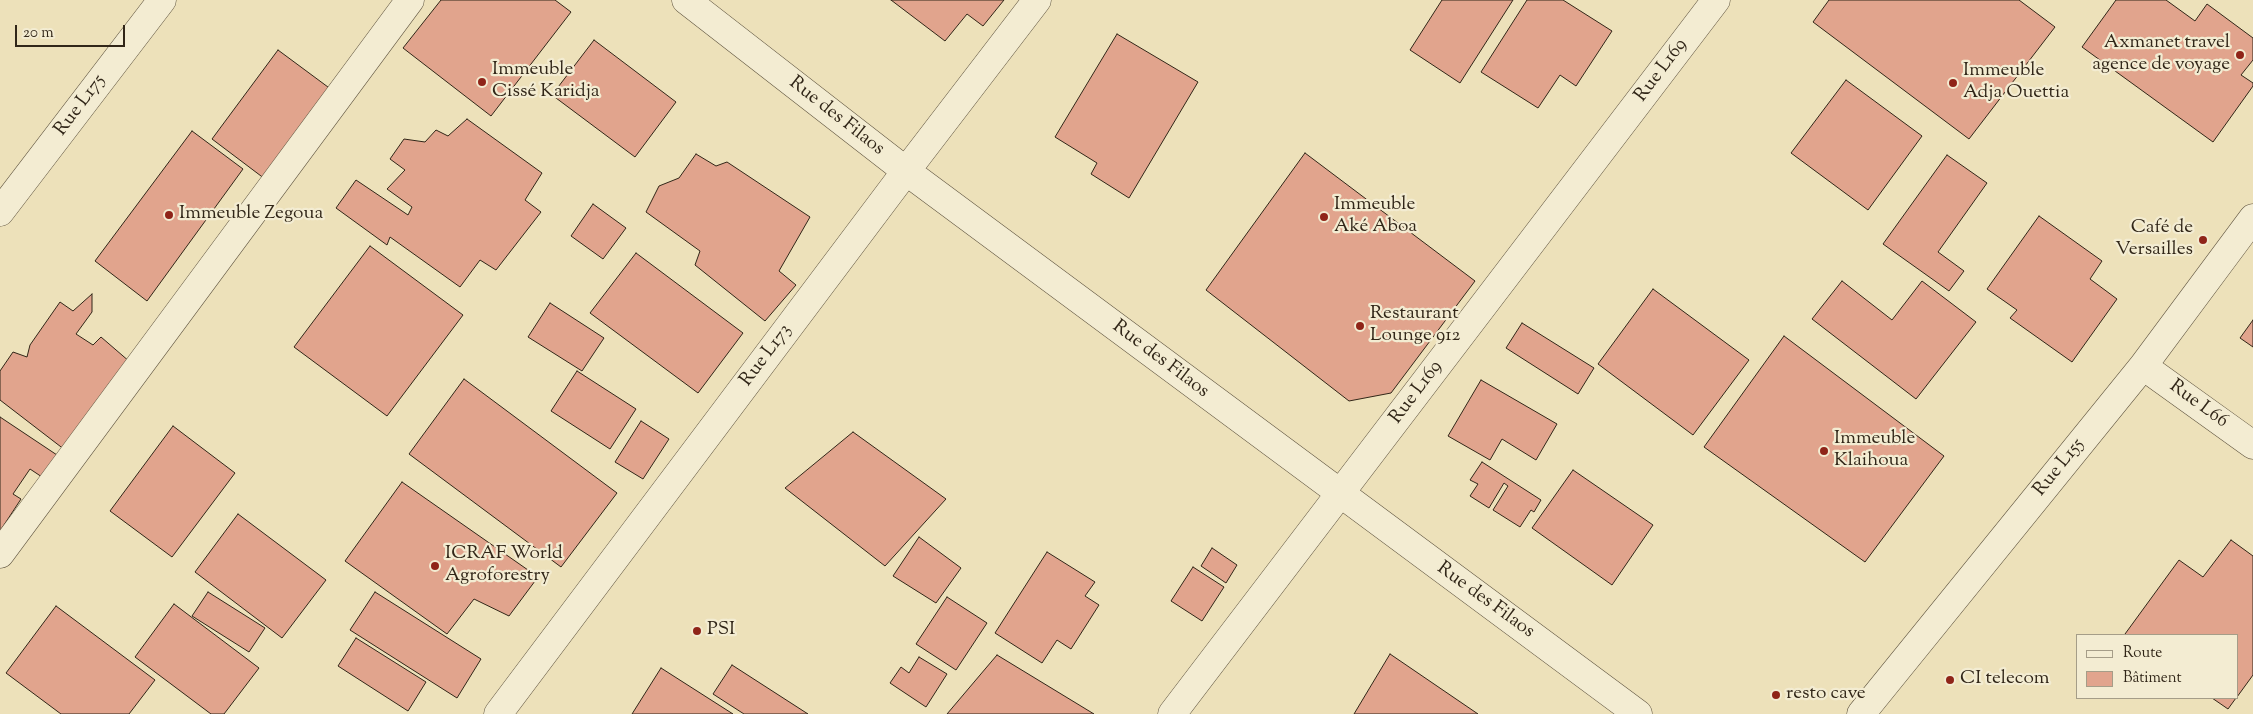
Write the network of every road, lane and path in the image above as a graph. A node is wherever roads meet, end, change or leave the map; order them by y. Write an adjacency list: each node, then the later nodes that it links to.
1 (162, 0): 7 (street, Rue L175)
2 (410, 0): 12 (street)
3 (686, 0): 6 (street, Rue des Filaos)
4 (1037, 0): 6 (street, Rue L173)
5 (1716, 0): 11 (street, Rue L169)
6 (906, 171): 11 (street, Rue des Filaos); 13 (street, Rue L173)
7 (5, 194)
8 (2253, 218): 9 (street, Rue L155)
9 (2143, 366): 10 (street, Rue L66); 16 (street, Rue L155)
10 (2253, 445)
11 (1340, 494): 14 (street, Rue L169); 15 (street, Rue des Filaos)
12 (0, 554)
13 (498, 714)
14 (1172, 714)
15 (1638, 714)
16 (1861, 714)

